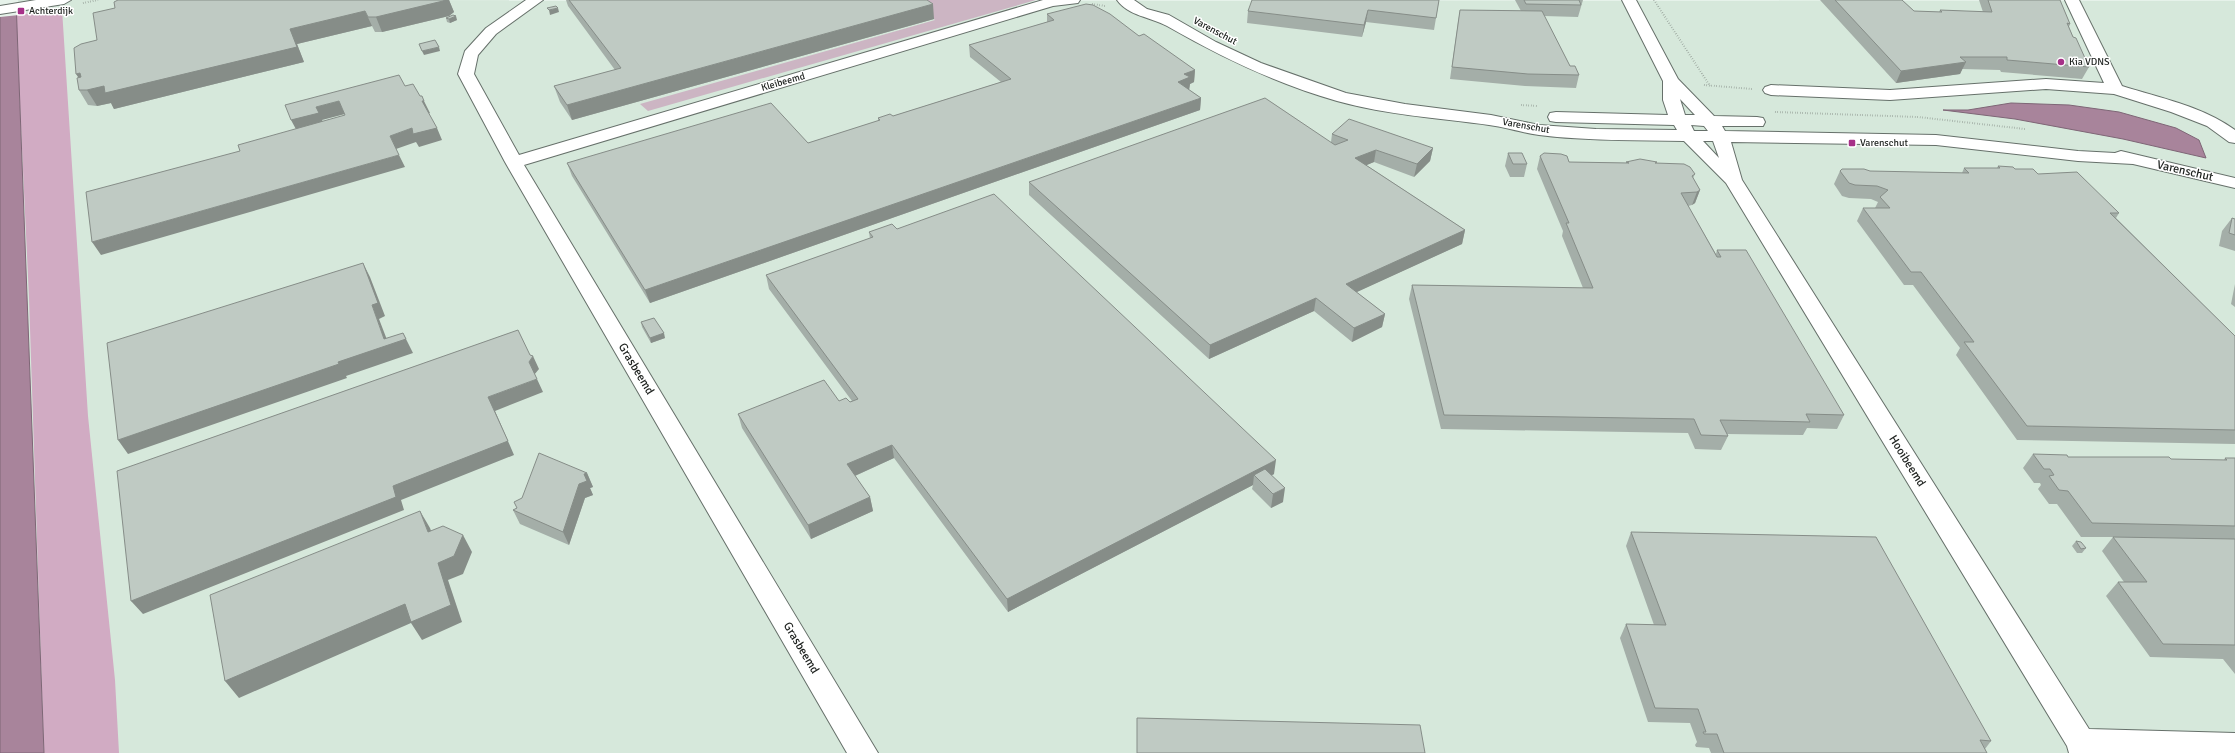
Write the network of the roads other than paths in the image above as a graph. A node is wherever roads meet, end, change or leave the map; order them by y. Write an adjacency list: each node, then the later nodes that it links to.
1 (64, 0): 10 (street)
2 (536, 0): 23 (street, Grasbeemd)
3 (1073, 0): 8 (street, Kleibeemd)
4 (1124, 0): 12 (street, Varenschut)
5 (1146, 0): 12 (street, Varenschut)
6 (1629, 0): 13 (street)
7 (2072, 0): 14 (street)
8 (1054, 1): 23 (street, Kleibeemd)
9 (0, 2): 10 (street)
10 (16, 4): 11 (street)
11 (0, 10)
12 (1164, 18): 16 (street, Varenschut)
13 (1671, 81): 17 (street); 18 (street)
14 (2115, 89): 15 (street); 21 (street)
15 (1771, 90)
16 (1491, 120): 17 (street, Varenschut); 19 (street, Varenschut)
17 (1680, 120): 18 (street, Varenschut); 19 (street, Hooibeemd)
18 (1709, 120): 20 (street, Hooibeemd); 22 (street, Varenschut)
19 (1690, 136): 20 (street, Varenschut); 24 (street, Hooibeemd)
20 (1720, 136): 22 (street, Varenschut); 24 (street, Hooibeemd)
21 (2235, 138)
22 (2136, 159): 25 (street, Varenschut)
23 (514, 162): 28 (street, Grasbeemd)
24 (1733, 180): 27 (street, Hooibeemd)
25 (2235, 183)
26 (2235, 746): 27 (street)
27 (2083, 747)
28 (863, 753)

